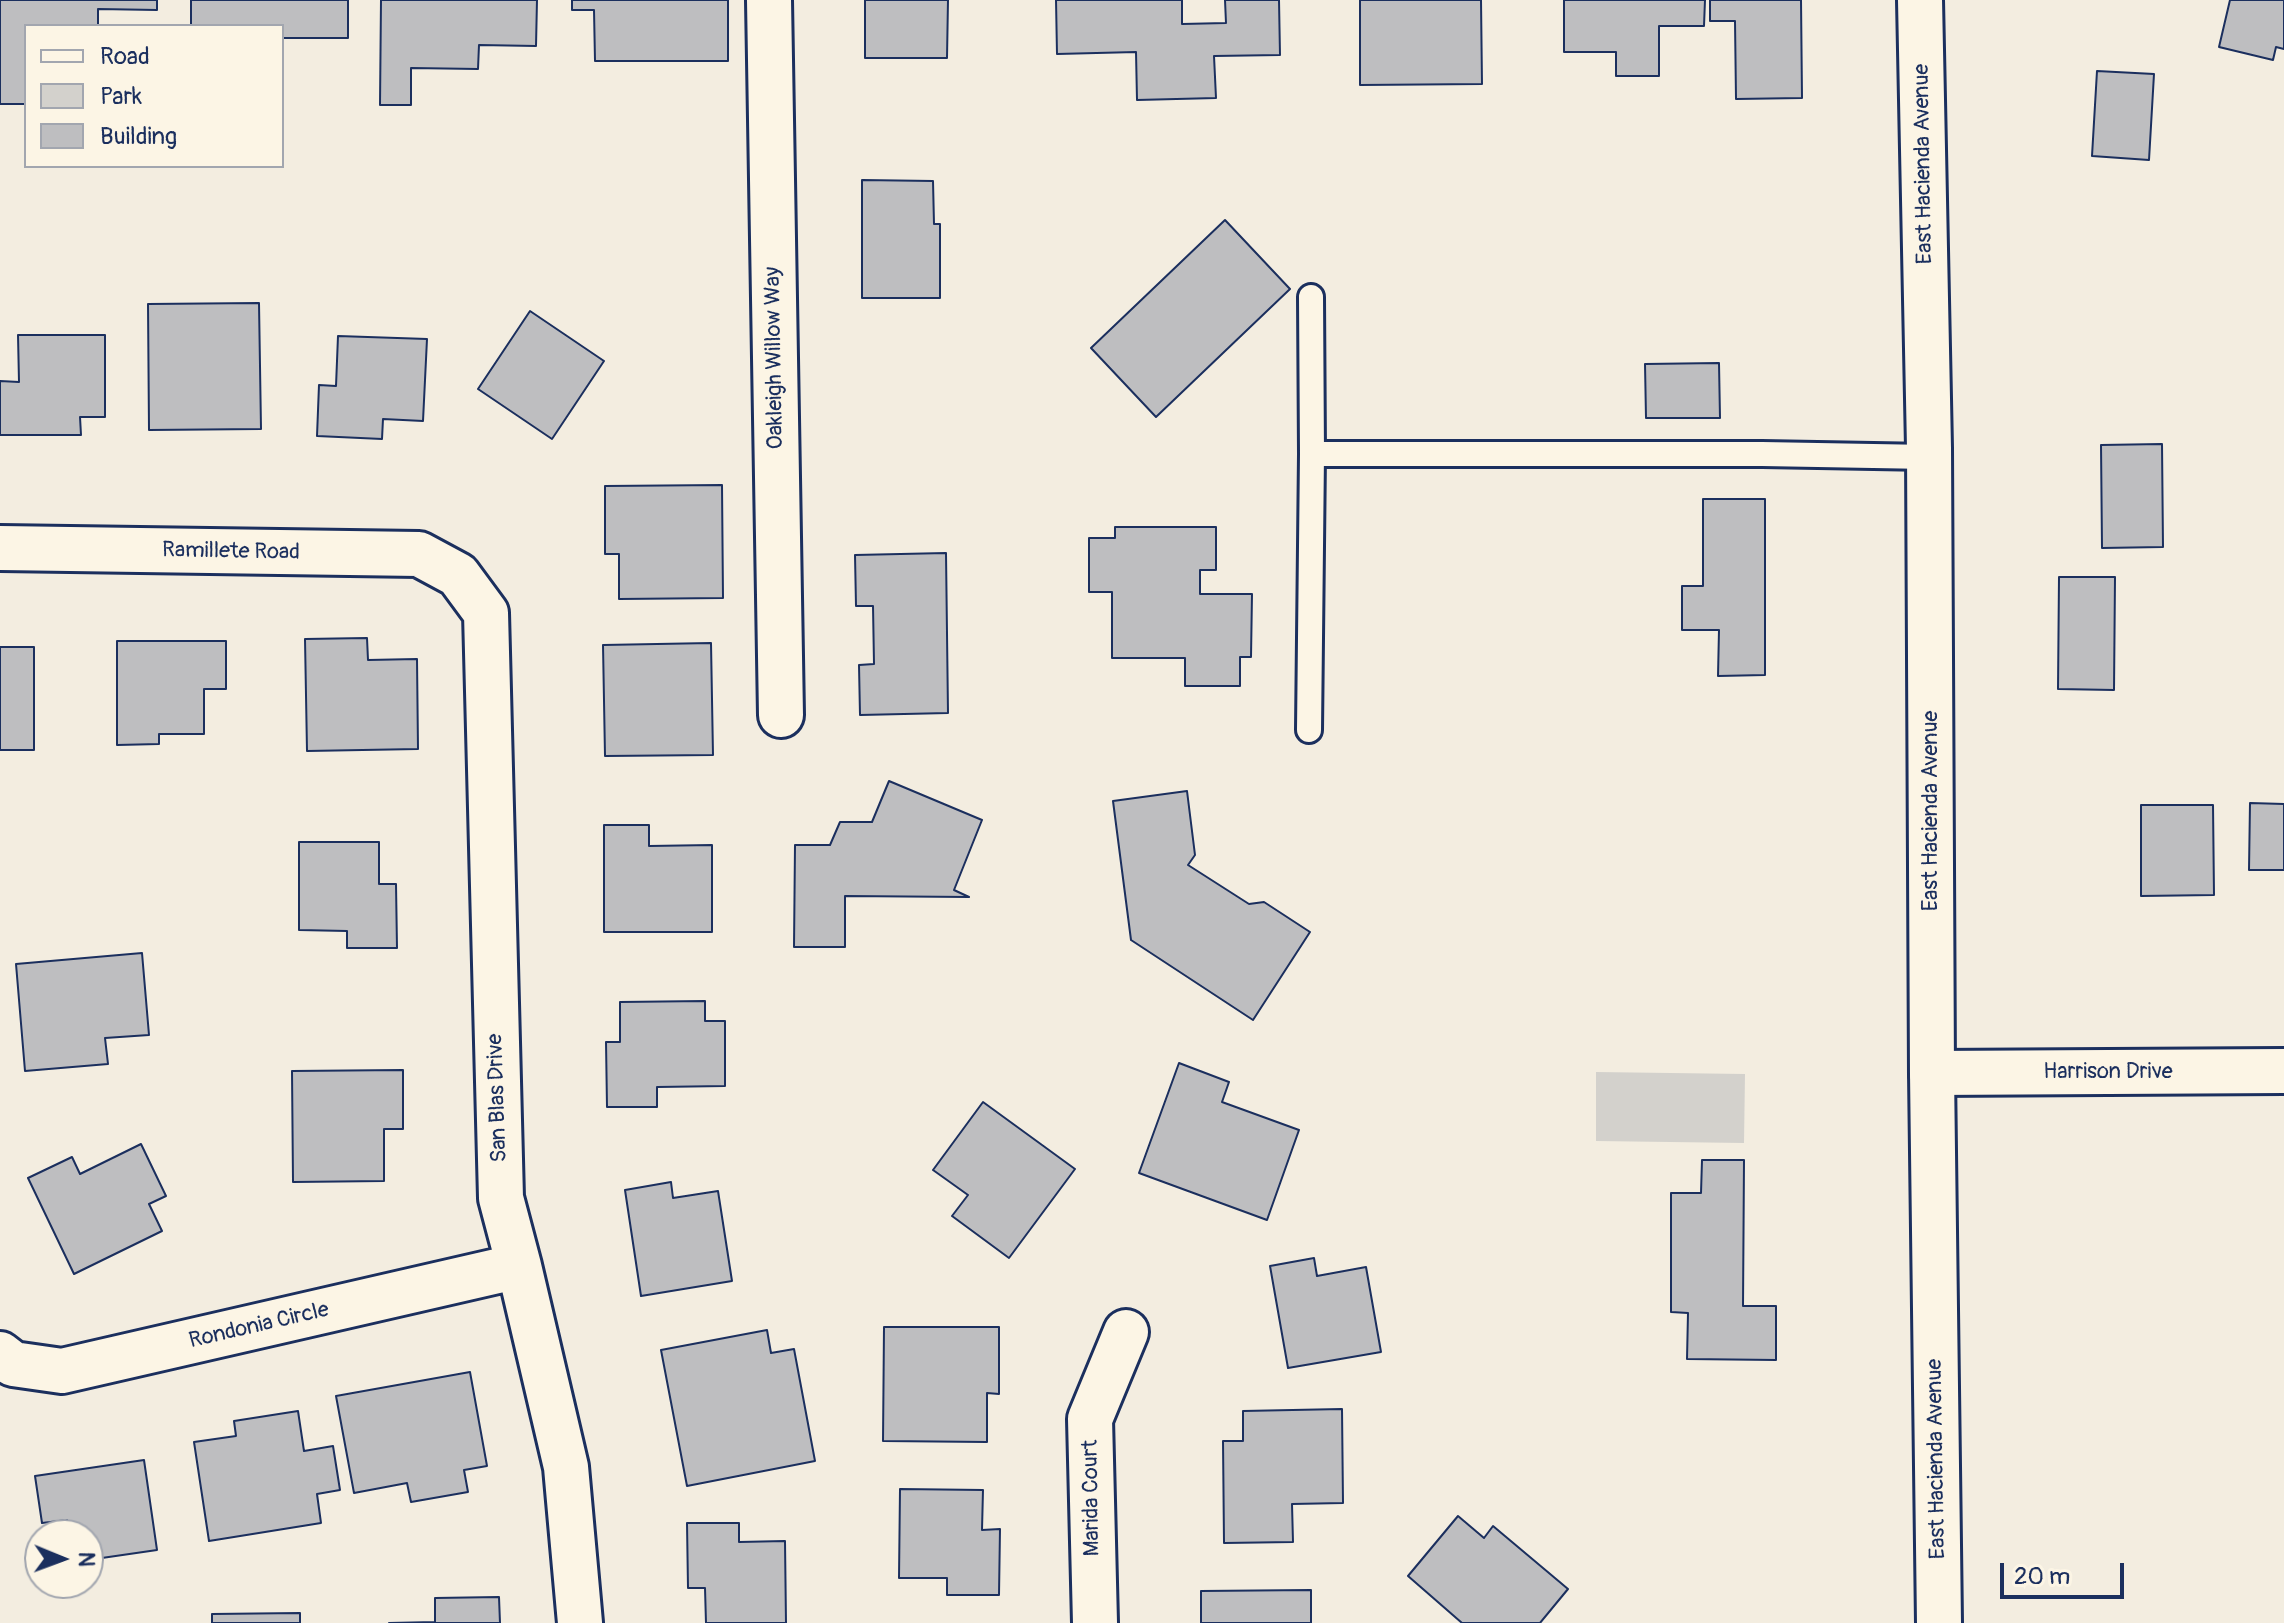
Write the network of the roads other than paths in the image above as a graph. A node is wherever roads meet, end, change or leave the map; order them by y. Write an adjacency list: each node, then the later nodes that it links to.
1 (769, 0): 8 (street, Oakleigh Willow Way)
2 (1920, 0): 5 (street, East Hacienda Avenue)
3 (1311, 297): 4 (lane)
4 (1312, 454): 5 (lane); 9 (lane)
5 (1929, 457): 11 (street, East Hacienda Avenue)
6 (0, 548): 7 (street, Ramillete Road)
7 (458, 575): 12 (street, San Blas Drive)
8 (781, 715)
9 (1309, 730)
10 (2284, 1071): 11 (street, Harrison Drive)
11 (1932, 1073): 17 (street, East Hacienda Avenue)
12 (519, 1266): 14 (street, Rondonia Circle); 15 (street, San Blas Drive)
13 (1126, 1332): 16 (street, Marida Court)
14 (0, 1354)
15 (580, 1623)
16 (1095, 1623)
17 (1939, 1623)

